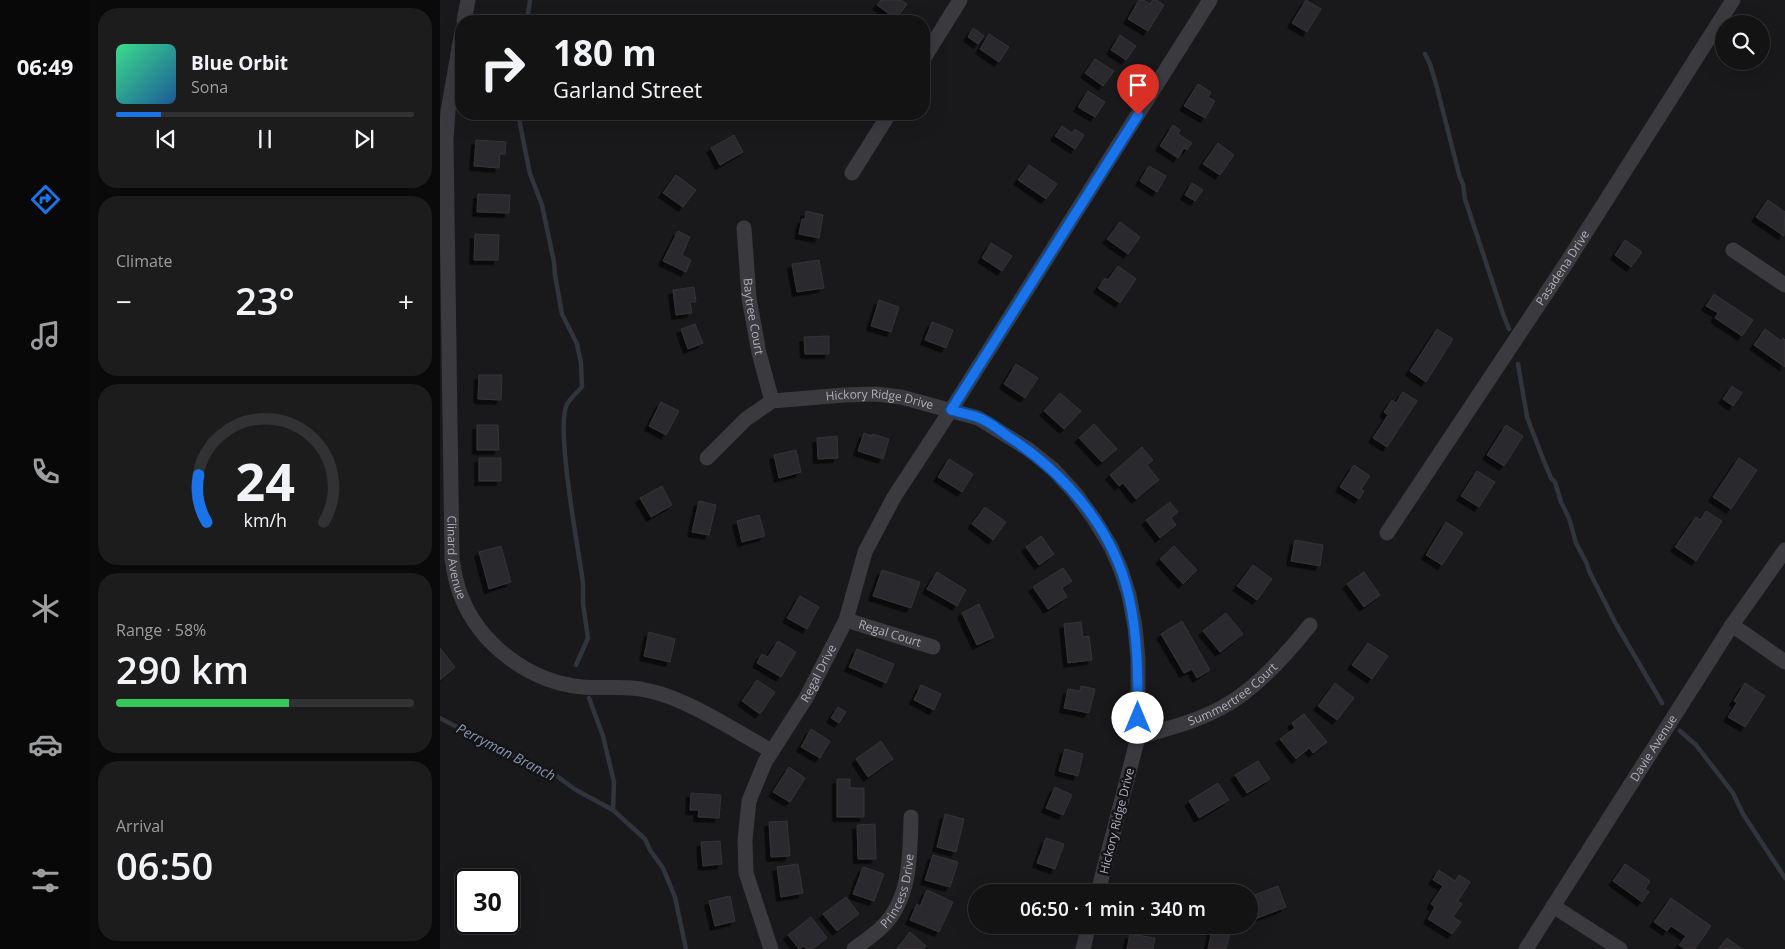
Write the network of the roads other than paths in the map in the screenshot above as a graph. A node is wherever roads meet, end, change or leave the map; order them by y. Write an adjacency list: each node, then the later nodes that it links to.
1 (468, 0): 5 (street)
2 (960, 0): 6 (street)
3 (1210, 0): 15 (street, Regal Drive)
4 (1734, 0): 17 (street, Pasadena Drive)
5 (465, 15)
6 (930, 48)
7 (455, 71): 9 (street, Clinard Avenue)
8 (885, 120): 10 (street)
9 (443, 152): 25 (street, Clinard Avenue)
10 (852, 173)
11 (744, 228): 14 (street, Baytree Court)
12 (1734, 250): 13 (street)
13 (1785, 285)
14 (772, 402): 15 (street, Hickory Ridge Drive); 16 (street, Hickory Ridge Drive)
15 (951, 410): 19 (street, Regal Drive); 24 (street, Hickory Ridge Drive)
16 (708, 458)
17 (1387, 533)
18 (1785, 550): 21 (street, Davie Avenue)
19 (846, 620): 22 (street, Regal Court); 25 (street, Regal Drive)
20 (1310, 625): 24 (street, Summertree Court)
21 (1732, 625): 23 (street); 28 (street, Davie Avenue)
22 (933, 647)
23 (1785, 662)
24 (1138, 737): 27 (street, Hickory Ridge Drive)
25 (772, 751): 30 (street, Regal Drive)
26 (911, 817): 31 (street, Princess Drive)
27 (1100, 884)
28 (1553, 906): 33 (street, Davie Avenue); 34 (street)
29 (1087, 934): 32 (street)
30 (771, 949)
31 (854, 949)
32 (1083, 949)
33 (1526, 949)
34 (1620, 949)

